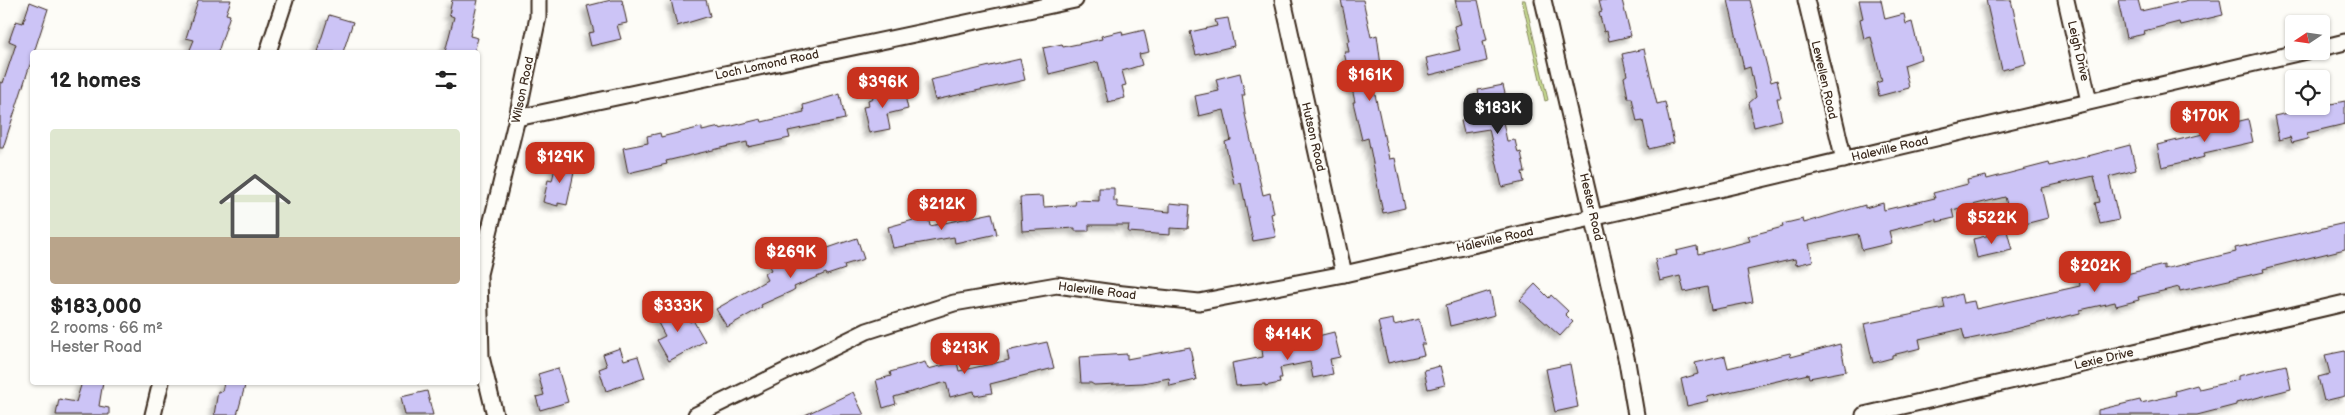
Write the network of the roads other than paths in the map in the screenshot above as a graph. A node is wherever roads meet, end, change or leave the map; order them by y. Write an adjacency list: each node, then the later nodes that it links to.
1 (285, 0): 10 (street)
2 (538, 0): 13 (street, Wilson Road)
3 (1075, 0): 13 (street, Loch Lomond Road)
4 (1283, 0): 17 (street, Hutson Road)
5 (1543, 0): 15 (street, Hester Road)
6 (1806, 0): 14 (street, Lewellen Road)
7 (2066, 0): 12 (street, Leigh Drive)
8 (2345, 42): 9 (street)
9 (2330, 46)
10 (269, 50)
11 (2285, 56): 12 (street, Haleville Road)
12 (2089, 101): 14 (street, Haleville Road)
13 (518, 118): 16 (street, Wilson Road)
14 (1844, 160): 15 (street, Haleville Road)
15 (1594, 218): 17 (street, Haleville Road); 24 (street, Hester Road)
16 (480, 270)
17 (1344, 274): 23 (street, Haleville Road)
18 (2345, 303): 25 (street, Lexie Drive)
19 (480, 316): 22 (street, Wilson Road)
20 (161, 385): 21 (street)
21 (153, 415)
22 (495, 415)
23 (696, 415)
24 (1636, 415)
25 (1864, 415)

